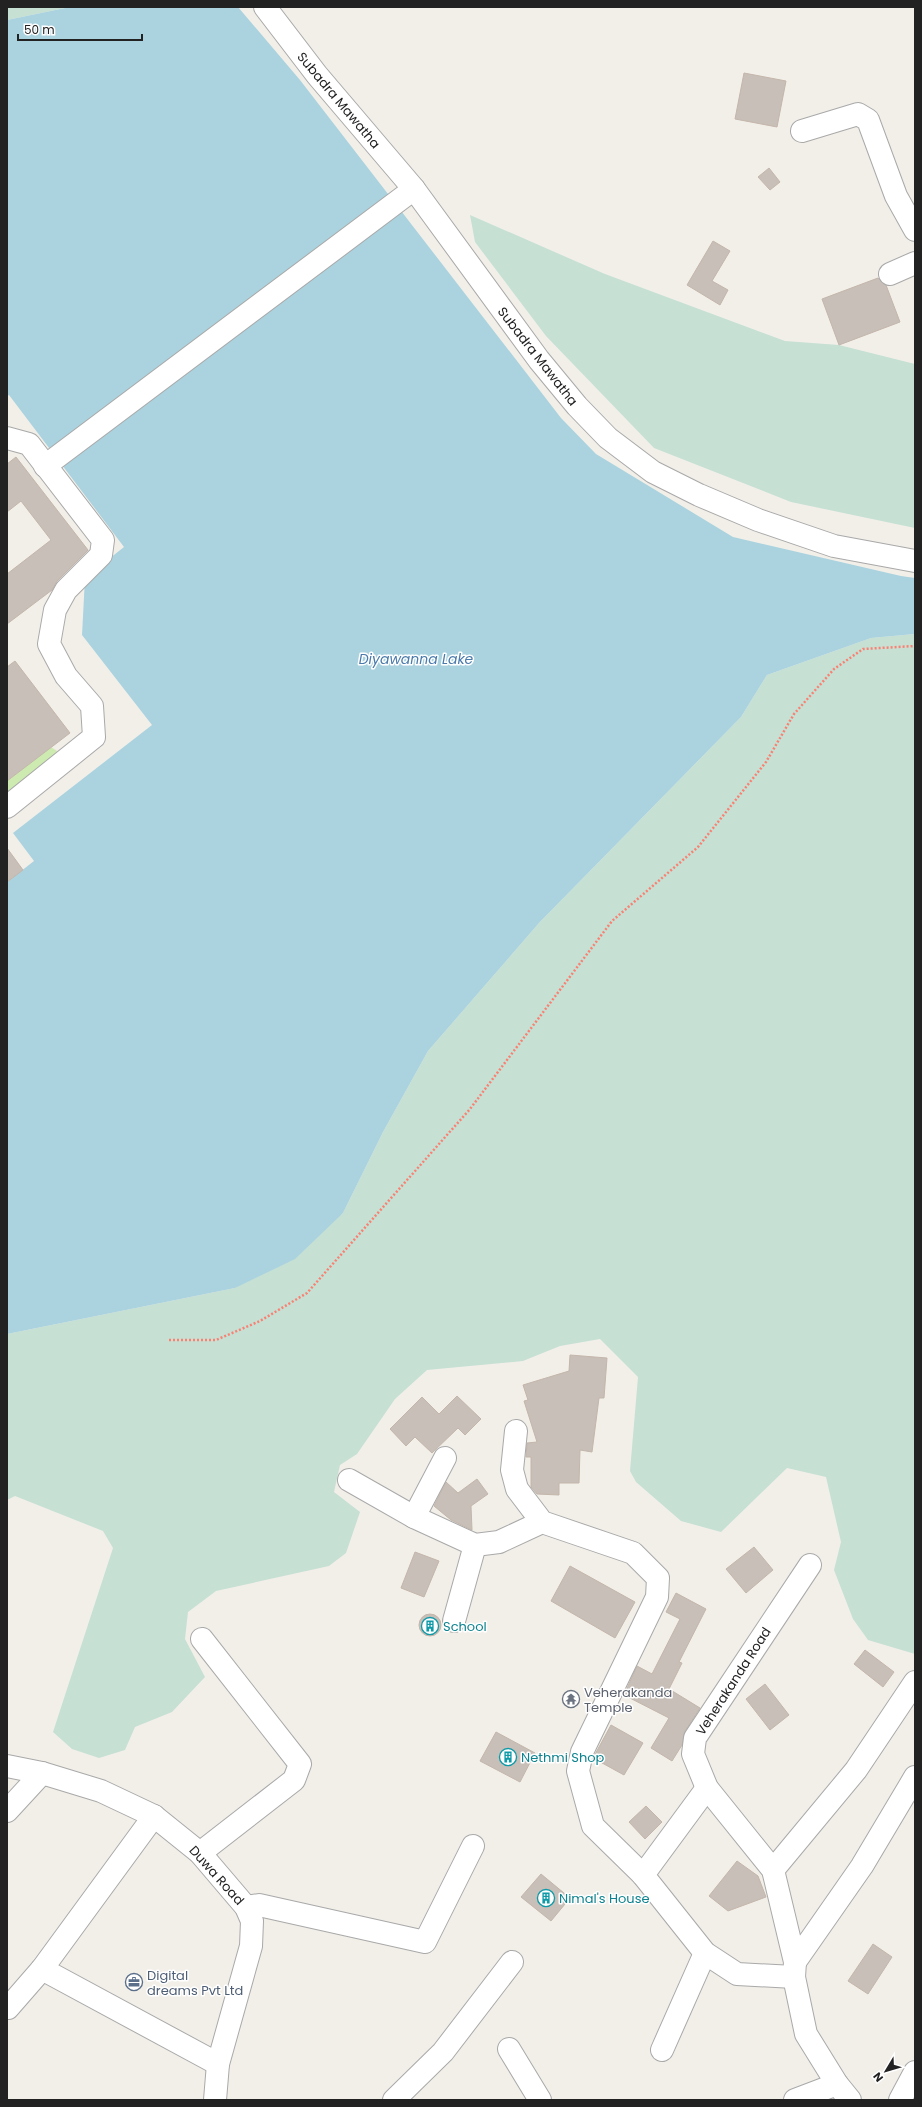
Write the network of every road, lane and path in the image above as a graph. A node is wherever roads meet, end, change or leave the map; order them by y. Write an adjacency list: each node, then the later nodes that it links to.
1 (265, 7): 3 (street, Subadra Mawatha)
2 (802, 131): 4 (street)
3 (410, 192): 8 (street); 9 (street, Subadra Mawatha)
4 (915, 230)
5 (915, 263): 6 (street)
6 (890, 274)
7 (7, 438): 8 (street)
8 (50, 463): 11 (street)
9 (915, 561)
10 (915, 646): 12 (path)
11 (7, 807)
12 (169, 1340)
13 (516, 1431): 17 (street)
14 (446, 1458): 16 (street)
15 (349, 1480): 16 (street)
16 (414, 1517): 18 (street)
17 (542, 1522): 18 (street); 32 (street)
18 (475, 1545): 20 (street)
19 (810, 1565): 26 (street, Veherakanda Road)
20 (454, 1621)
21 (202, 1639): 30 (street)
22 (915, 1682): 31 (street)
23 (7, 1766): 24 (street, Duwa Road)
24 (42, 1773): 27 (street); 28 (street, Duwa Road)
25 (915, 1777): 37 (street)
26 (707, 1788): 31 (street, Veherakanda Road); 32 (street)
27 (7, 1811)
28 (154, 1816): 30 (street, Duwa Road); 36 (street)
29 (474, 1846): 33 (street)
30 (200, 1853): 33 (street, Duwa Road)
31 (773, 1870): 37 (street, Veherakanda Road)
32 (643, 1875): 34 (street)
33 (246, 1907): 41 (street, Duwa Road)
34 (705, 1953): 37 (street); 40 (street)
35 (512, 1962): 44 (street)
36 (42, 1969): 38 (street); 41 (street)
37 (794, 1970): 43 (street, Veherakanda Road)
38 (8, 2008)
39 (509, 2049): 46 (street)
40 (662, 2050)
41 (218, 2064): 45 (street, Duwa Road)
42 (915, 2072): 48 (street)
43 (843, 2092): 47 (street)
44 (405, 2096)
45 (215, 2100)
46 (540, 2100)
47 (795, 2100)
48 (900, 2100)

